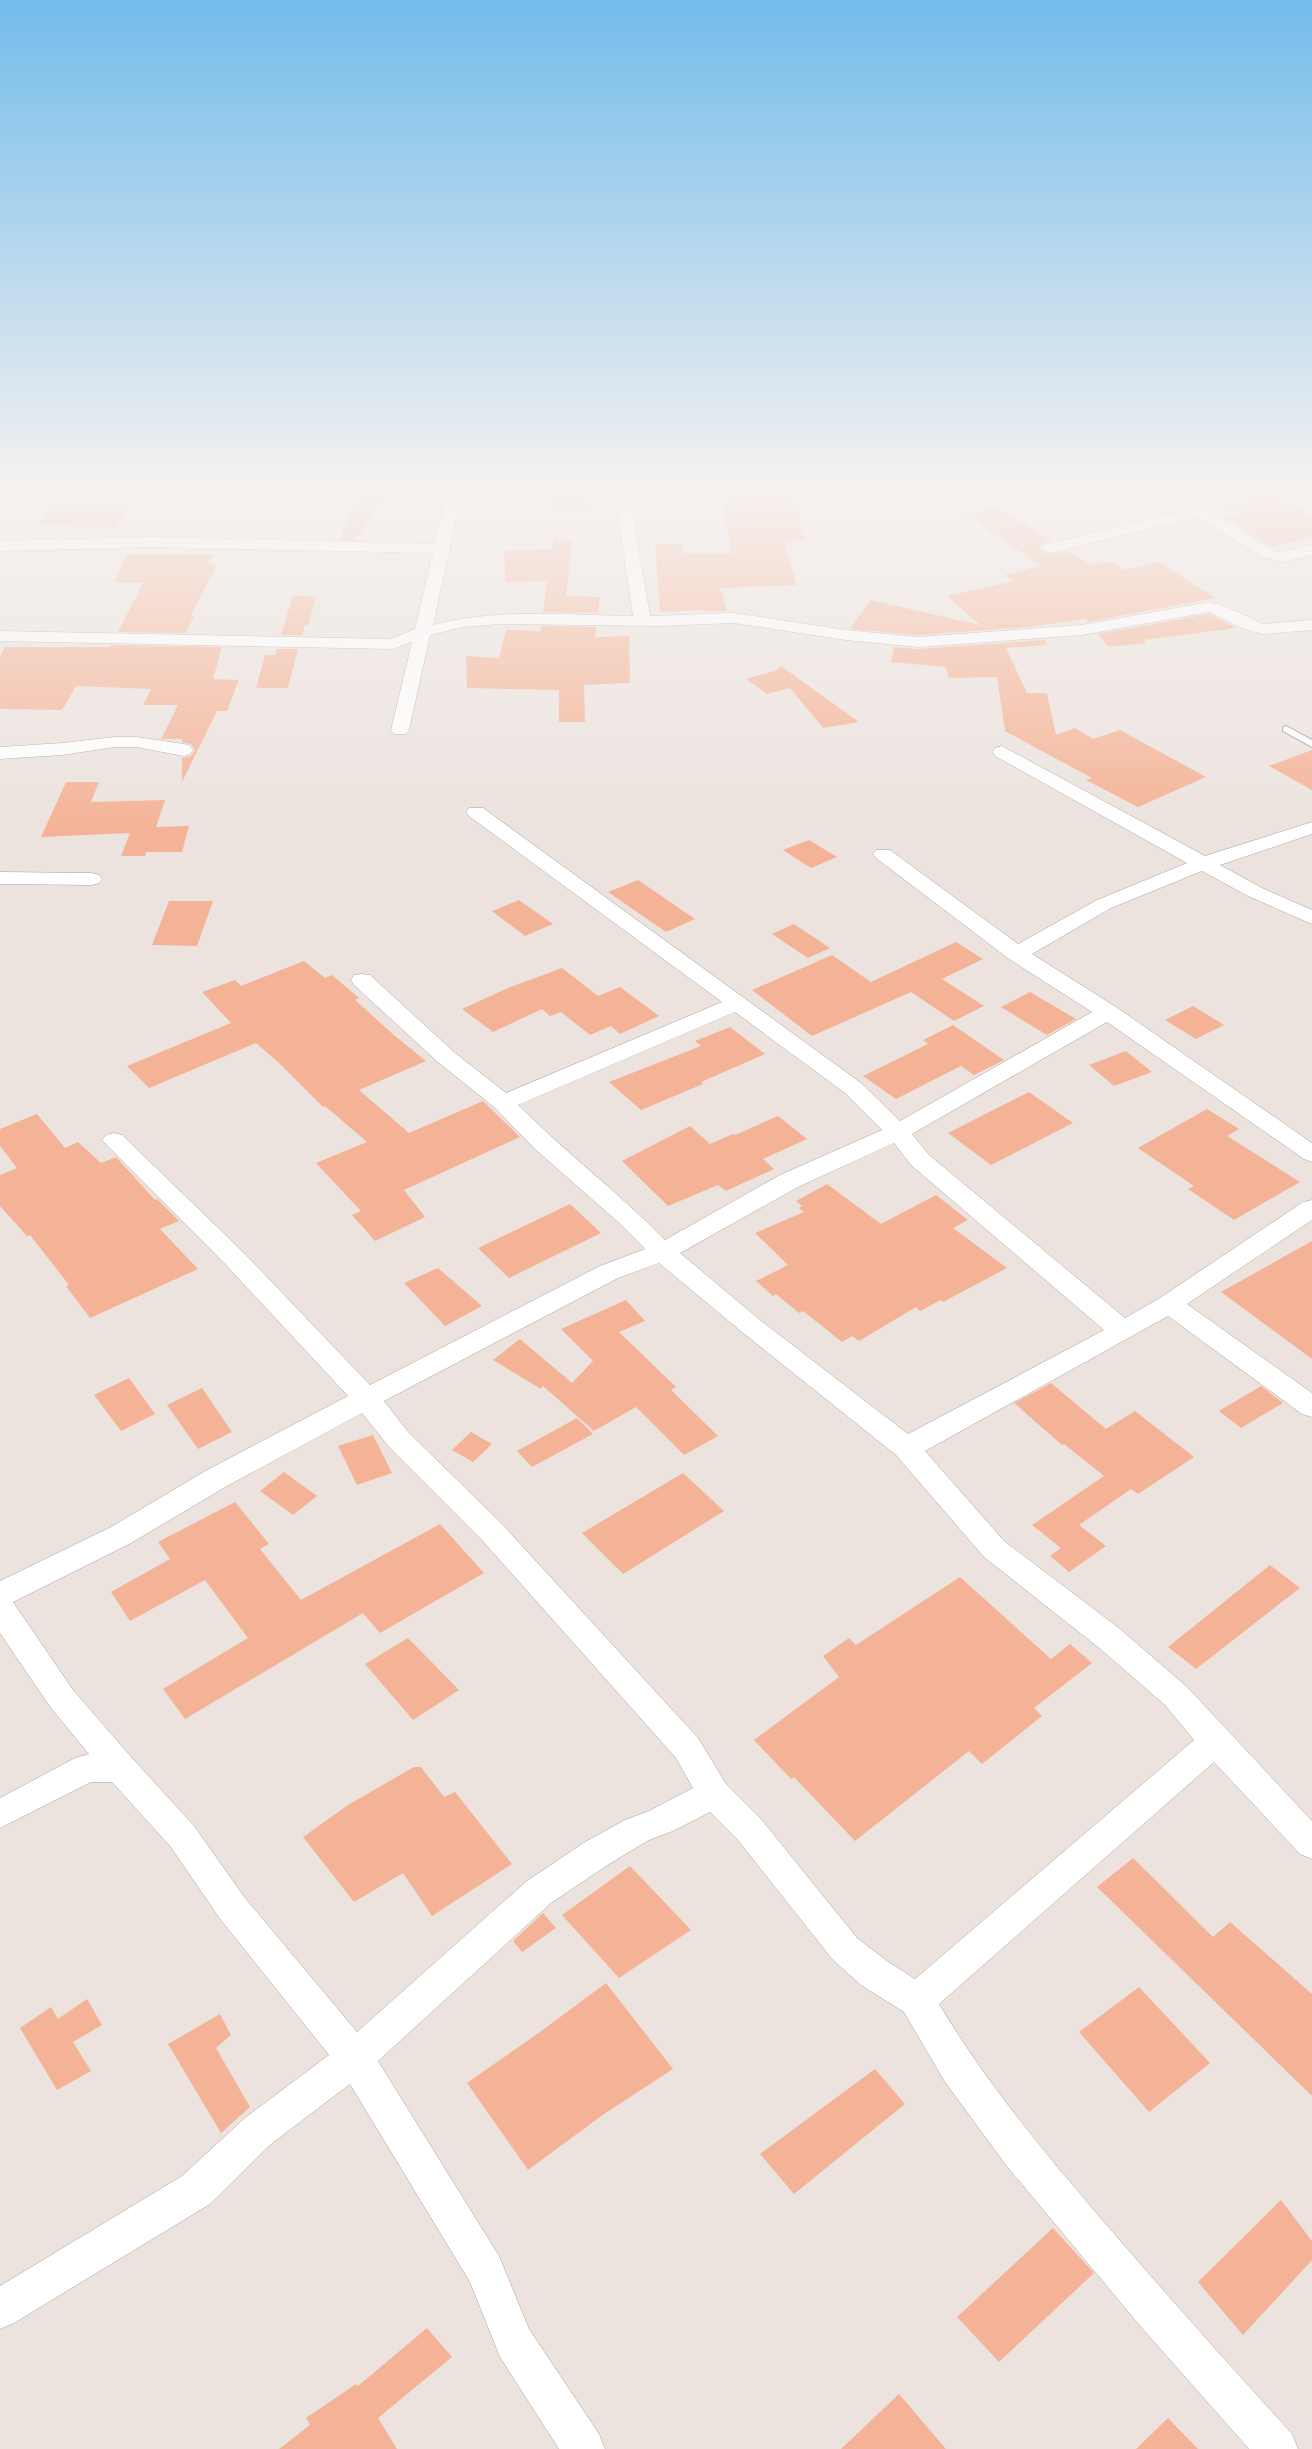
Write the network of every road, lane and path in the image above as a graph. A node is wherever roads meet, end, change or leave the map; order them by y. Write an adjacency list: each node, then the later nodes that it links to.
1 (430, 601): 5 (street)
2 (638, 601): 3 (street)
3 (642, 621): 4 (street); 5 (street)
4 (1312, 624)
5 (423, 632): 6 (street); 8 (street)
6 (0, 636)
7 (1286, 729): 9 (lane)
8 (400, 730)
9 (1312, 744)
10 (184, 750): 11 (street)
11 (0, 752)
12 (1002, 752): 16 (street)
13 (476, 812): 22 (street)
14 (1312, 828): 16 (street)
15 (883, 854): 20 (street)
16 (1205, 864): 19 (street); 20 (street)
17 (0, 878): 18 (street)
18 (92, 878)
19 (1312, 918)
20 (1017, 954): 23 (street)
21 (362, 980): 24 (street)
22 (736, 1004): 24 (street); 25 (street)
23 (1108, 1012): 25 (street); 27 (street)
24 (503, 1103): 29 (street)
25 (898, 1132): 29 (street); 31 (street)
26 (114, 1140): 32 (street)
27 (1312, 1154)
28 (1312, 1208): 30 (street)
29 (662, 1252): 32 (street); 34 (street)
30 (1169, 1304): 31 (street); 33 (street)
31 (1123, 1331): 34 (street)
32 (366, 1398): 35 (street); 39 (street)
33 (1312, 1407)
34 (906, 1448): 37 (street)
35 (0, 1595)
36 (0, 1608): 38 (street)
37 (1215, 1741): 41 (street); 42 (street)
38 (120, 1768): 40 (street); 43 (street)
39 (714, 1794): 42 (street); 43 (street)
40 (0, 1814)
41 (1312, 1844)
42 (917, 2000): 46 (street)
43 (356, 2058): 44 (street); 45 (street)
44 (0, 2309)
45 (584, 2449)
46 (1277, 2449)

